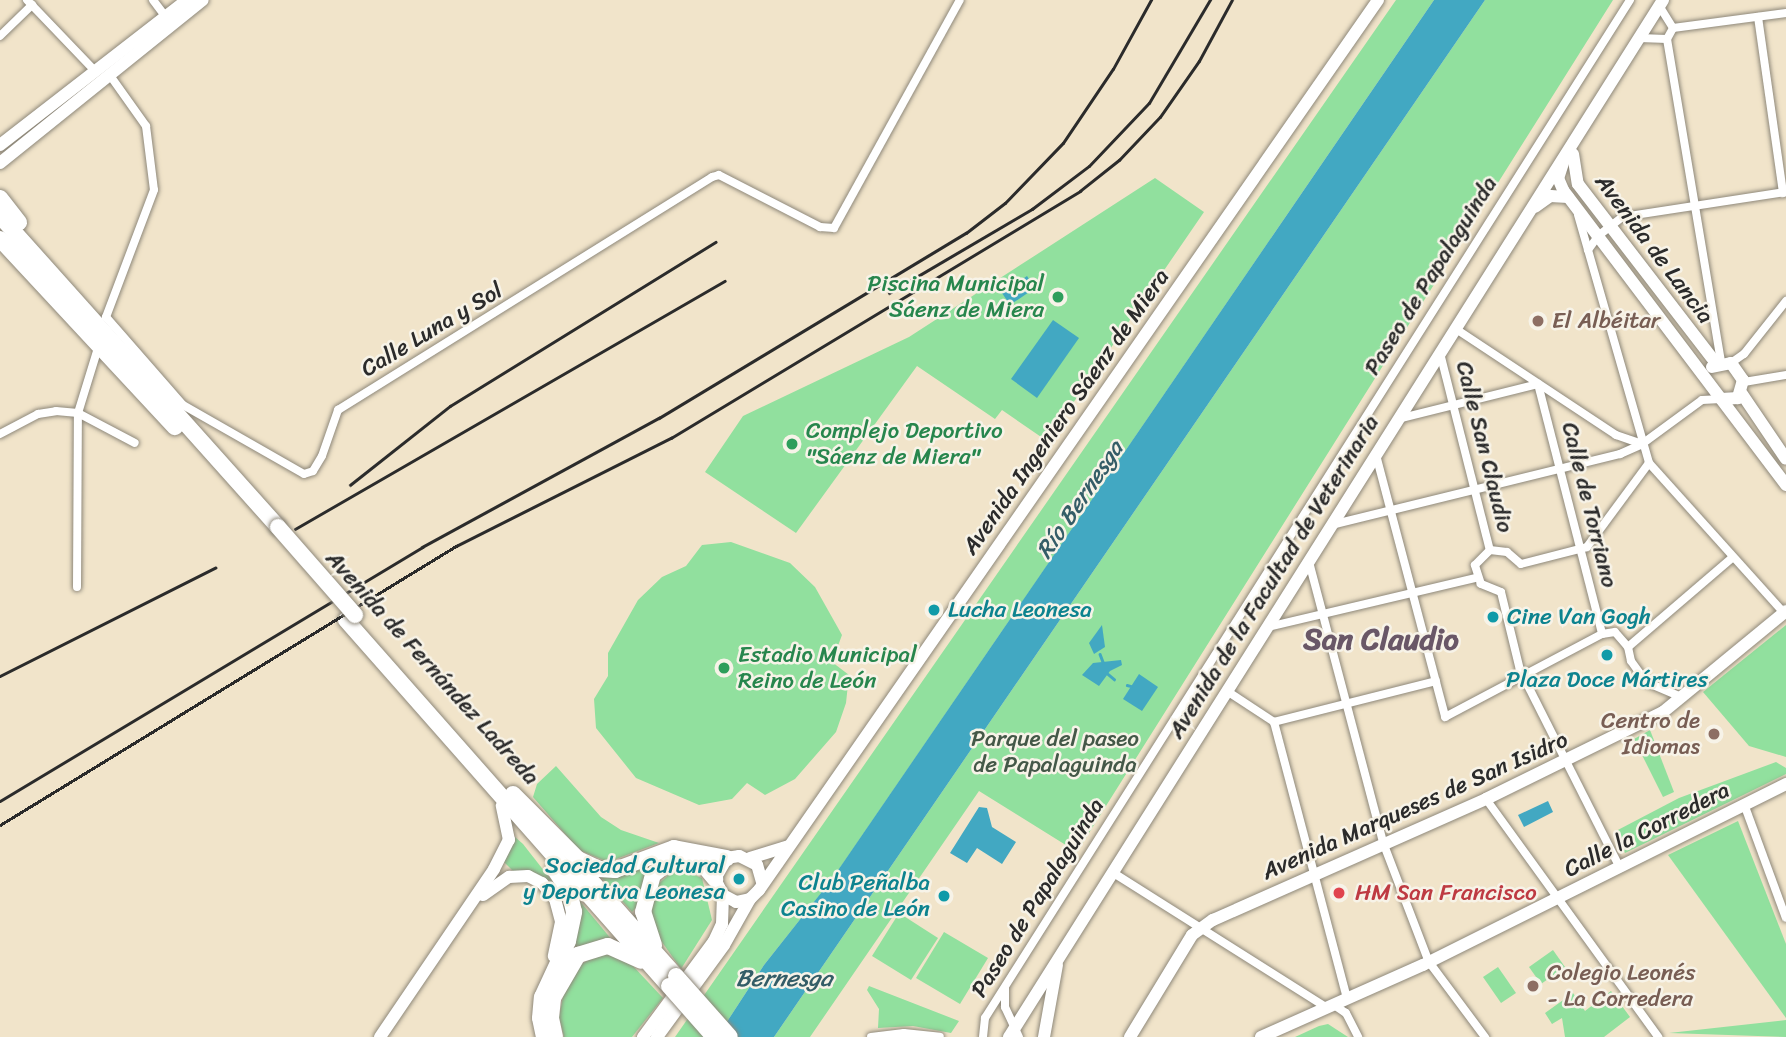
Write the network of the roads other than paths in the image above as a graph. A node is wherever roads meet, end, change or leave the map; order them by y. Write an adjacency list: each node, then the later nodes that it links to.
1 (153, 0): 10 (street)
2 (187, 0): 10 (main road)
3 (203, 0): 16 (main road)
4 (960, 0): 39 (street, Calle Luna y Sol)
5 (1378, 0): 89 (main road, Avenida Ingeniero Sáenz de Miera)
6 (1630, 0): 110 (street, Paseo de Papalaguinda)
7 (29, 2): 13 (street); 16 (street)
8 (1661, 3): 12 (street); 14 (main road, Avenida de la Facultad de Veterinaria)
9 (1786, 13): 11 (street)
10 (166, 17): 16 (main road)
11 (1758, 17): 12 (street); 25 (street)
12 (1673, 28): 15 (street)
13 (0, 36)
14 (1639, 38): 15 (street); 17 (main road, Avenida de la Facultad de Veterinaria)
15 (1667, 39): 28 (street)
16 (102, 73): 19 (main road); 21 (main road); 39 (street)
17 (1594, 109): 18 (main road, Avenida de la Facultad de Veterinaria); 20 (main road, Avenida de la Facultad de Veterinaria)
18 (1576, 135): 22 (main road); 24 (main road, Avenida de la Facultad de Veterinaria)
19 (0, 145)
20 (1573, 153): 22 (main road, Avenida de la Facultad de Veterinaria); 23 (main road, Avenida de Lancia)
21 (0, 163)
22 (1559, 178): 23 (main road); 24 (main road); 27 (main road); 29 (main road, Avenida de la Facultad de Veterinaria)
23 (1578, 184): 33 (main road, Avenida de Lancia)
24 (1543, 186): 31 (main road, Avenida de la Facultad de Veterinaria)
25 (1785, 192): 28 (street)
26 (0, 198): 51 (highway)
27 (1572, 202): 29 (main road, Avenida de Lancia); 34 (main road, Avenida de Lancia); 36 (street)
28 (1695, 205): 33 (street); 41 (street)
29 (1535, 207): 31 (main road, Avenida de la Facultad de Veterinaria)
30 (0, 216): 39 (highway)
31 (1526, 218): 38 (main road, Avenida de la Facultad de Veterinaria)
32 (0, 225): 39 (highway)
33 (1610, 226): 34 (street); 41 (main road, Avenida de Lancia)
34 (1598, 236): 36 (street); 43 (main road, Avenida de Lancia)
35 (0, 239): 39 (highway)
36 (1588, 250): 54 (street)
37 (1786, 301): 41 (street)
38 (1455, 328): 40 (main road, Avenida de la Facultad de Veterinaria); 44 (street)
39 (101, 333): 49 (street); 51 (highway, Avenida de Fernández Ladreda)
40 (1440, 353): 48 (street, Calle San Claudio); 50 (main road, Avenida de la Facultad de Veterinaria)
41 (1723, 362): 43 (main road); 45 (main road, Avenida de Lancia)
42 (1786, 375): 45 (street)
43 (1709, 383): 46 (main road, Avenida de Lancia); 47 (street)
44 (1538, 384): 48 (street); 54 (street); 58 (street, Calle de Torriano)
45 (1743, 388): 46 (main road); 56 (main road, Avenida de Lancia)
46 (1721, 399): 47 (street); 59 (main road, Avenida de Lancia)
47 (1702, 400): 54 (street)
48 (1454, 407): 50 (street); 60 (street, Calle San Claudio)
49 (78, 413): 52 (street); 53 (street); 68 (street)
50 (1398, 419): 55 (main road, Avenida de la Facultad de Veterinaria)
51 (188, 433): 72 (highway, Avenida de Fernández Ladreda, bridge)
52 (0, 434)
53 (135, 443)
54 (1642, 444): 57 (street); 58 (street)
55 (1376, 455): 61 (street); 62 (main road, Avenida de la Facultad de Veterinaria)
56 (1785, 456)
57 (1649, 463): 63 (street); 65 (street)
58 (1560, 469): 60 (street); 63 (street, Calle de Torriano)
59 (1786, 485)
60 (1475, 490): 61 (street); 64 (street, Calle San Claudio)
61 (1392, 510): 62 (street); 69 (street)
62 (1331, 525): 66 (main road, Avenida de la Facultad de Veterinaria)
63 (1581, 549): 64 (street); 74 (street, Calle de Torriano)
64 (1490, 550): 67 (street)
65 (1733, 557): 70 (street); 75 (street)
66 (1309, 561): 71 (street); 73 (main road, Avenida de la Facultad de Veterinaria)
67 (1476, 578): 69 (street); 76 (street)
68 (77, 587)
69 (1413, 593): 71 (street); 77 (street)
70 (1785, 612): 79 (main road, Avenida Marqueses de San Isidro)
71 (1323, 614): 73 (street); 80 (street)
72 (350, 617): 81 (highway, Avenida de Fernández Ladreda); 86 (highway, Avenida de Fernández Ladreda)
73 (1267, 627): 78 (main road, Avenida de la Facultad de Veterinaria)
74 (1602, 634): 75 (street); 76 (street)
75 (1628, 647): 79 (street)
76 (1524, 677): 77 (street); 83 (street)
77 (1436, 681): 80 (street)
78 (1227, 691): 82 (street); 94 (main road, Avenida de la Facultad de Veterinaria)
79 (1682, 697): 83 (main road, Avenida Marqueses de San Isidro)
80 (1346, 704): 82 (street); 88 (street)
81 (432, 718): 86 (highway); 107 (highway, Avenida de Fernández Ladreda)
82 (1274, 722): 95 (street)
83 (1567, 762): 85 (main road, Avenida Marqueses de San Isidro); 93 (street)
84 (1786, 784): 87 (main road, Calle la Corredera)
85 (1486, 799): 88 (main road, Avenida Marqueses de San Isidro); 100 (street)
86 (507, 800): 90 (main road); 91 (highway); 107 (highway, Avenida de Fernández Ladreda); 108 (highway)
87 (1744, 804): 93 (main road, Calle la Corredera); 103 (street)
88 (1384, 845): 95 (main road, Avenida Marqueses de San Isidro); 106 (street)
89 (788, 847): 92 (main road); 98 (main road, Avenida Ingeniero Sáenz de Miera)
90 (501, 856): 96 (main road); 102 (main road)
91 (727, 858): 92 (main road); 97 (main road)
92 (750, 858): 98 (main road)
93 (1620, 868): 100 (main road, Calle la Corredera)
94 (1112, 872): 104 (street); 105 (main road, Avenida de la Facultad de Veterinaria)
95 (1315, 875): 104 (main road, Avenida Marqueses de San Isidro); 111 (street)
96 (516, 876): 102 (main road); 108 (main road)
97 (715, 879): 99 (main road); 107 (highway)
98 (762, 883): 101 (main road)
99 (723, 895): 101 (main road); 117 (main road)
100 (1558, 898): 106 (main road, Calle la Corredera); 129 (street)
101 (750, 899): 118 (main road)
102 (465, 912): 114 (main road)
103 (1786, 918)
104 (1200, 929): 112 (street); 125 (main road)
105 (1058, 958): 113 (main road, Avenida de la Facultad de Veterinaria); 124 (main road, Avenida de la Facultad de Veterinaria)
106 (1429, 962): 111 (main road, Calle la Corredera); 128 (street)
107 (659, 966): 109 (highway, Avenida de Fernández Ladreda); 116 (highway)
108 (547, 978): 115 (highway)
109 (673, 981): 119 (highway, Avenida de Fernández Ladreda, bridge); 120 (highway, Avenida de Fernández Ladreda, bridge)
110 (1006, 985): 113 (street, Avenida de la Facultad de Veterinaria); 123 (street, Paseo de Papalaguinda)
111 (1347, 999): 112 (main road, Calle la Corredera)
112 (1331, 1006): 126 (main road, Calle la Corredera); 127 (street)
113 (1014, 1034)
114 (380, 1037)
115 (544, 1037)
116 (555, 1037)
117 (643, 1037)
118 (657, 1037)
119 (714, 1037)
120 (730, 1037)
121 (871, 1037): 122 (street)
122 (940, 1037)
123 (983, 1037)
124 (1044, 1037)
125 (1130, 1037)
126 (1261, 1037)
127 (1358, 1037)
128 (1485, 1037)
129 (1658, 1037)

